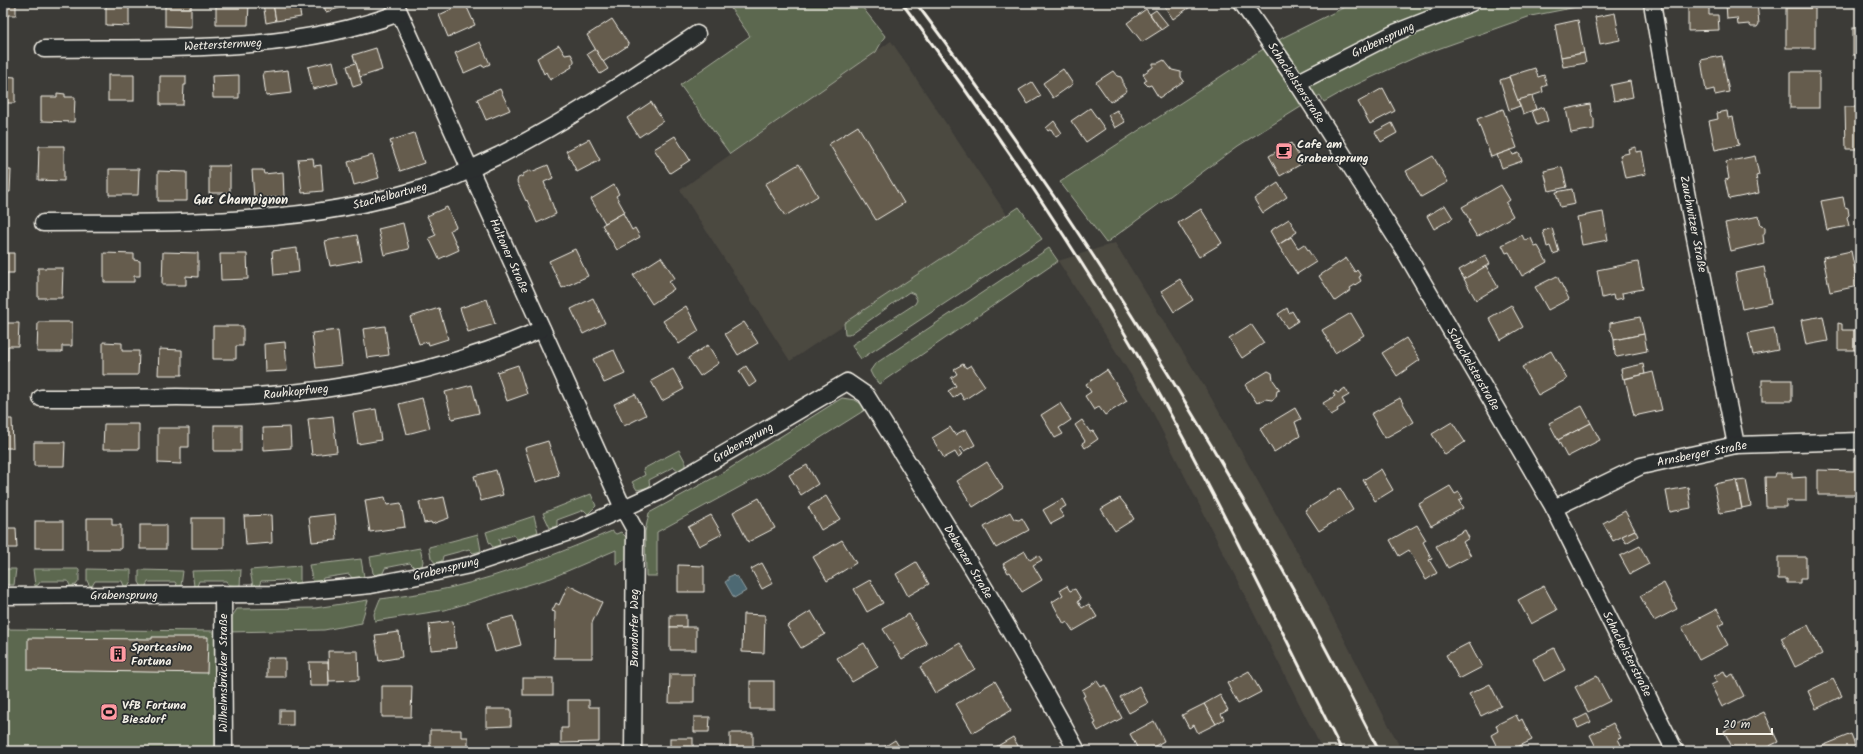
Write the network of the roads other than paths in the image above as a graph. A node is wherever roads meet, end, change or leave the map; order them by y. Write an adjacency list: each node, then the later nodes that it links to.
1 (1242, 3): 7 (street, Schackelsterstraße)
2 (1471, 3): 7 (street, Grabensprung)
3 (1652, 3): 14 (street, Zauchwitzer Straße)
4 (397, 8): 6 (street, Wettersternweg); 8 (street, Haltoner Straße)
5 (697, 34): 8 (street, Stachelbartweg)
6 (44, 49)
7 (1297, 83): 16 (street, Schackelsterstraße)
8 (470, 169): 9 (street, Stachelbartweg); 10 (street, Haltoner Straße)
9 (43, 223)
10 (542, 329): 12 (street, Rauhkopfweg); 15 (street, Haltoner Straße)
11 (847, 382): 15 (street, Grabensprung); 21 (street, Debenzer Straße)
12 (41, 398)
13 (1860, 441): 14 (street, Arnsberger Straße)
14 (1736, 445): 16 (street, Arnsberger Straße)
15 (623, 508): 17 (street, Grabensprung); 20 (street, Brandorfer Weg)
16 (1554, 508): 22 (street, Schackelsterstraße)
17 (223, 594): 18 (street, Grabensprung); 19 (street, Wilhelmsbrücker Straße)
18 (3, 596)
19 (224, 751)
20 (633, 751)
21 (1077, 751)
22 (1675, 751)

